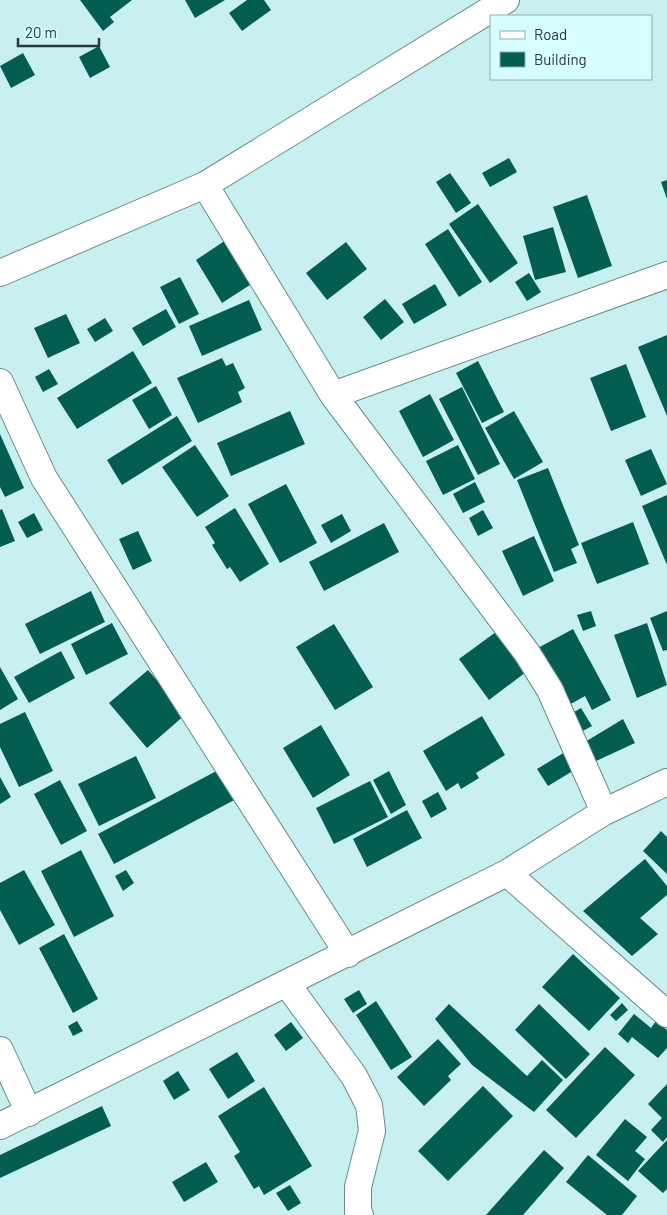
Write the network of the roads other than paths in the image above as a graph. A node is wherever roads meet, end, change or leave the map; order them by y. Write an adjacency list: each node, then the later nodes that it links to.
1 (506, 0): 2 (street)
2 (205, 185): 3 (street); 6 (street)
3 (0, 273)
4 (667, 275): 6 (street)
5 (0, 382): 10 (street)
6 (333, 395): 8 (street)
7 (667, 782): 8 (street)
8 (604, 812): 9 (street)
9 (507, 874): 10 (street); 12 (street)
10 (348, 954): 11 (street)
11 (287, 984): 14 (street); 16 (street)
12 (667, 1014)
13 (0, 1050): 14 (street)
14 (29, 1113): 15 (street)
15 (0, 1126)
16 (360, 1215)

